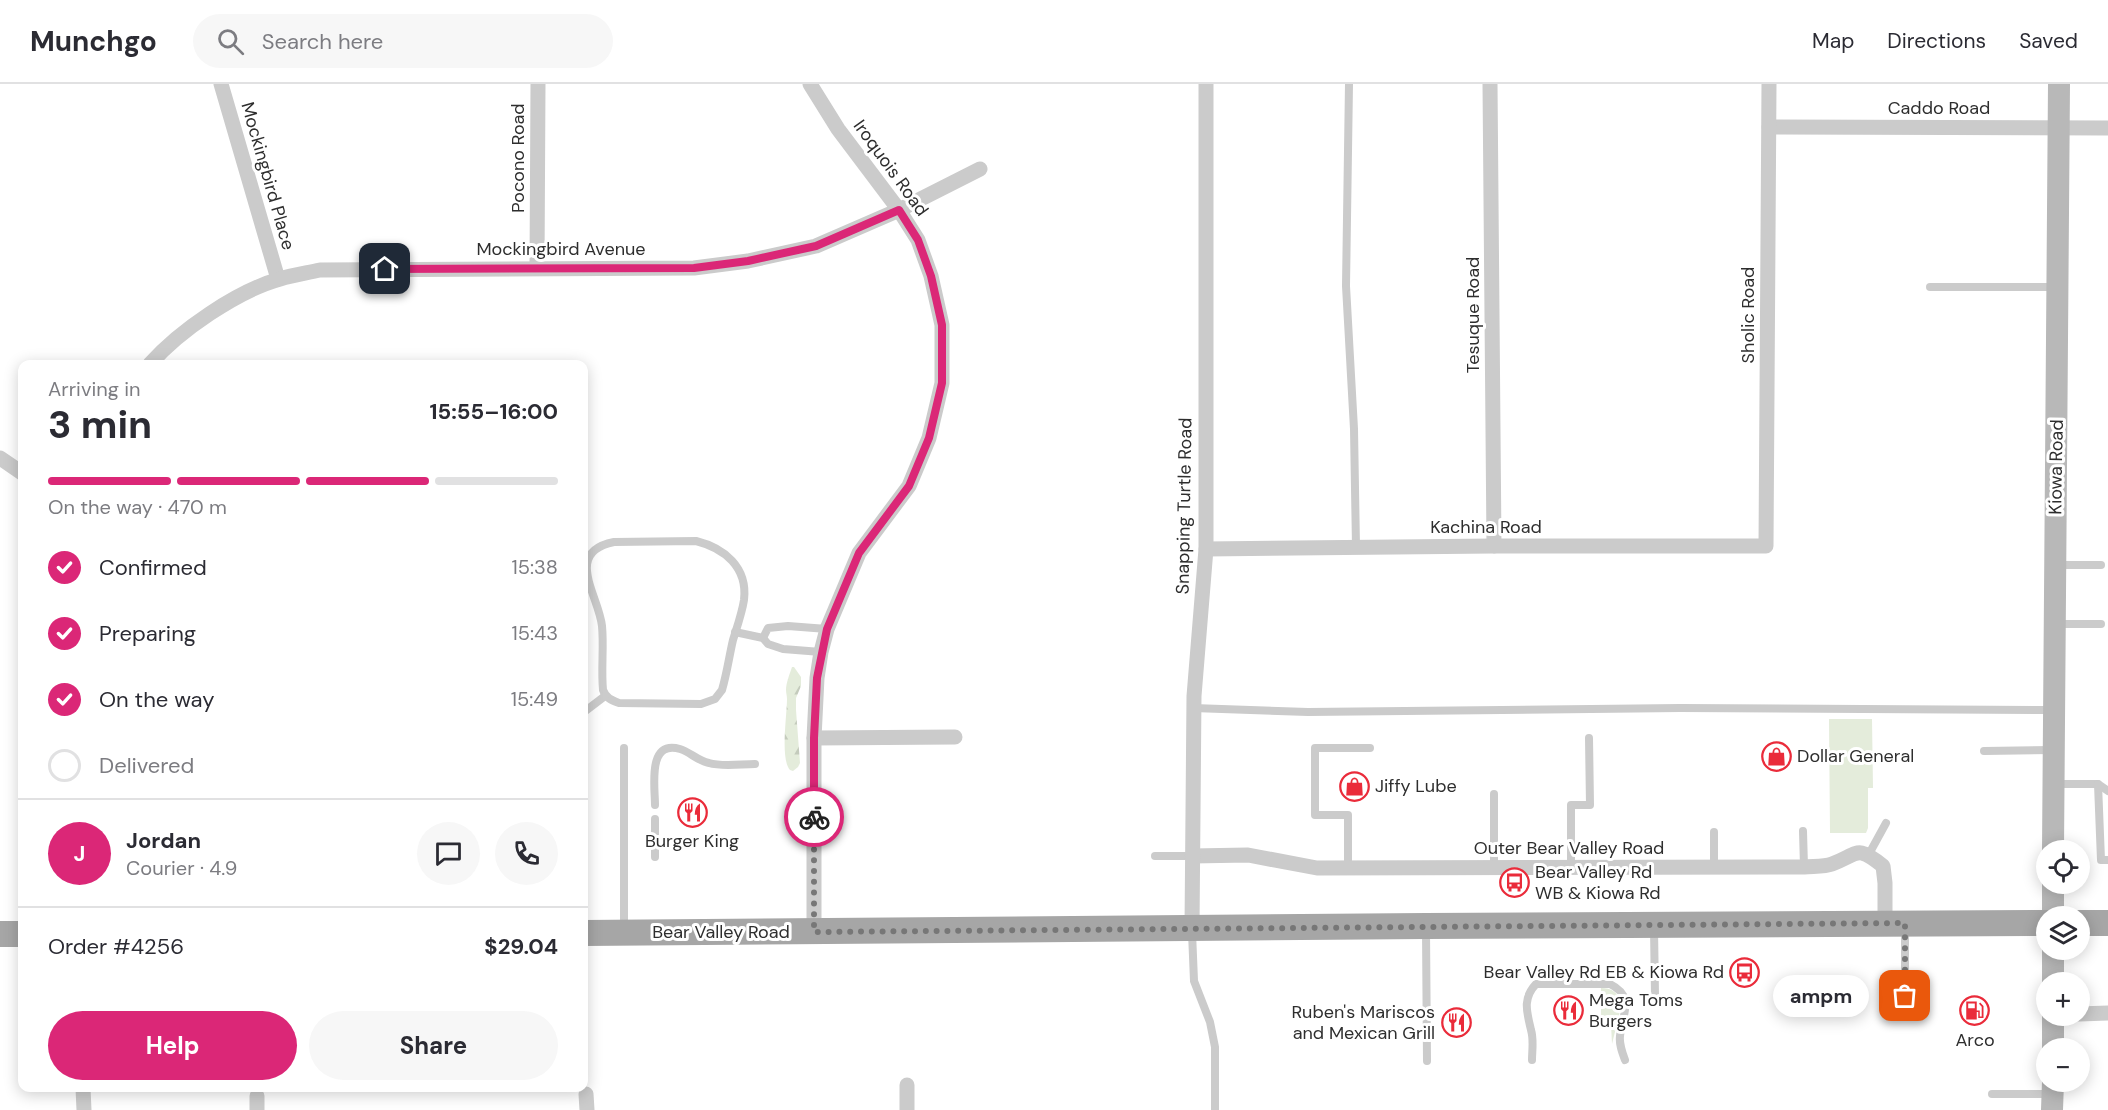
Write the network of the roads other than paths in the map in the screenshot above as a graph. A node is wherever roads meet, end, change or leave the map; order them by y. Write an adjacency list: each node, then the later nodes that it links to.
1 (221, 84): 15 (street, Mockingbird Place)
2 (538, 84): 14 (street, Pocono Road)
3 (810, 84): 13 (street, Iroquois Road)
4 (1206, 84): 24 (street, Snapping Turtle Road)
5 (1349, 84): 23 (lane)
6 (1490, 84): 21 (street, Tesuque Road)
7 (1769, 84): 9 (street, Sholic Road)
8 (2059, 84): 11 (street, Kiowa Road)
9 (1769, 127): 11 (street, Caddo Road); 22 (street, Sholic Road)
10 (2108, 128): 11 (street, Caddo Road)
11 (2059, 129): 17 (street, Kiowa Road)
12 (980, 169): 13 (street, Mockingbird Avenue)
13 (899, 210): 14 (street, Mockingbird Avenue); 31 (street, Iroquois Road)
14 (537, 267): 15 (street, Mockingbird Avenue)
15 (278, 279): 18 (street, Mockingbird Avenue)
16 (1930, 287): 17 (lane)
17 (2058, 287): 26 (street, Kiowa Road)
18 (155, 360)
19 (0, 458): 20 (street)
20 (18, 469)
21 (1494, 546): 22 (street, Kachina Road); 23 (street, Kachina Road)
22 (1766, 546)
23 (1356, 547): 24 (street, Kachina Road)
24 (1206, 549): 36 (street, Snapping Turtle Road)
25 (588, 561): 32 (lane)
26 (2055, 565): 27 (lane); 29 (street, Kiowa Road)
27 (2101, 565)
28 (588, 582): 35 (lane)
29 (2055, 624): 30 (lane); 38 (street, Kiowa Road)
30 (2101, 624)
31 (827, 629): 33 (lane); 34 (street, Iroquois Road)
32 (735, 632): 33 (lane); 35 (lane)
33 (763, 638): 34 (lane)
34 (821, 652): 40 (street, Iroquois Road)
35 (605, 696): 37 (lane)
36 (1193, 708): 38 (lane); 59 (street, Snapping Turtle Road)
37 (588, 709)
38 (2054, 710): 44 (street, Kiowa Road)
39 (955, 737): 40 (street)
40 (814, 738): 74 (street, Iroquois Road)
41 (1589, 738): 66 (lane)
42 (624, 747): 76 (lane)
43 (1370, 747): 64 (lane)
44 (2054, 750): 45 (lane); 47 (street, Kiowa Road)
45 (1984, 751)
46 (755, 764): 51 (lane)
47 (2054, 784): 48 (lane); 56 (street, Kiowa Road)
48 (2098, 784): 49 (lane); 61 (lane)
49 (2108, 791)
50 (1494, 794): 65 (lane)
51 (655, 805)
52 (655, 819): 60 (lane)
53 (1886, 823): 57 (lane)
54 (1803, 831): 63 (lane)
55 (1714, 832): 62 (lane)
56 (2053, 840)
57 (1869, 854): 63 (street, Outer Bear Valley Road); 67 (street)
58 (1155, 856): 59 (lane)
59 (1192, 856): 64 (street, Outer Bear Valley Road); 73 (street, Snapping Turtle Road)
60 (655, 857)
61 (2108, 860)
62 (1714, 867): 63 (street, Outer Bear Valley Road); 66 (street, Outer Bear Valley Road)
63 (1804, 867)
64 (1348, 868): 65 (street, Outer Bear Valley Road)
65 (1494, 868): 66 (street, Outer Bear Valley Road)
66 (1571, 868)
67 (1895, 923): 68 (main road, Bear Valley Road); 71 (main road, Bear Valley Road); 80 (lane)
68 (2036, 923)
69 (2090, 923): 70 (main road)
70 (2108, 923)
71 (1654, 925): 72 (main road, Bear Valley Road); 79 (lane)
72 (1426, 926): 73 (main road, Bear Valley Road); 85 (lane)
73 (1192, 928): 74 (main road, Bear Valley Road); 94 (lane)
74 (814, 932): 76 (main road, Bear Valley Road)
75 (588, 933): 76 (main road, Bear Valley Road)
76 (624, 933)
77 (0, 934): 78 (main road)
78 (18, 934)
79 (1656, 996)
80 (1889, 996)
81 (2108, 1013): 82 (street)
82 (2090, 1014)
83 (1532, 1060): 84 (lane)
84 (1625, 1060)
85 (1427, 1061)
86 (907, 1085): 93 (street)
87 (83, 1092): 91 (street)
88 (586, 1094): 92 (street)
89 (1992, 1094): 90 (lane)
90 (2053, 1095)
91 (84, 1110)
92 (586, 1110)
93 (907, 1110)
94 (1215, 1110)

